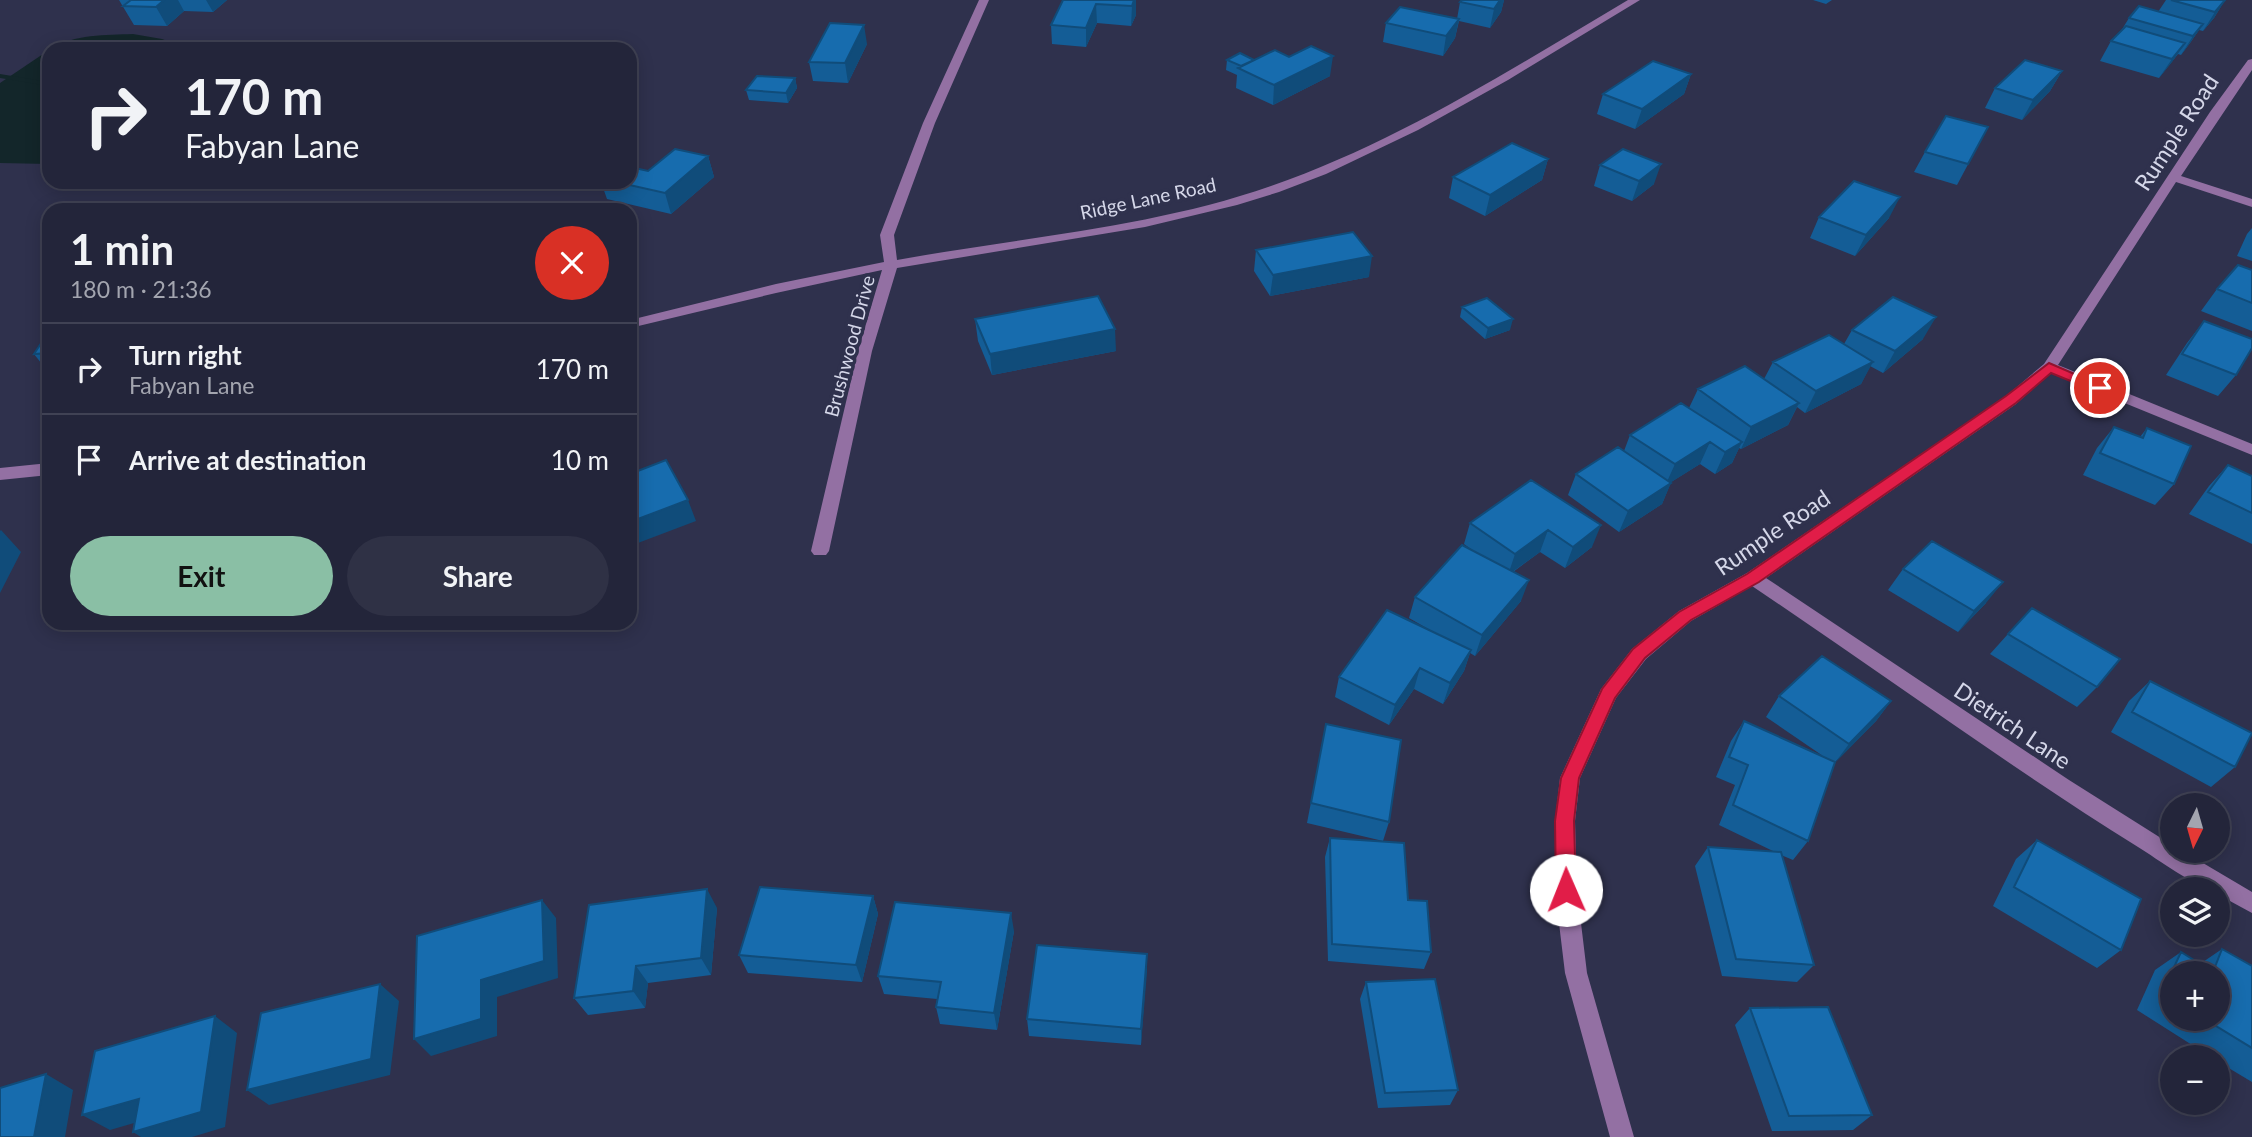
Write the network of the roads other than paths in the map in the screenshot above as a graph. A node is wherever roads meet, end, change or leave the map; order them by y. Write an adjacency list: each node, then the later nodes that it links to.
1 (984, 0): 6 (street, Brushwood Drive)
2 (1635, 0): 6 (street, Ridge Lane Road)
3 (2252, 62): 4 (street, Rumple Road)
4 (2175, 178): 5 (street); 8 (street, Rumple Road)
5 (2252, 203)
6 (891, 265): 7 (street, Ridge Lane Road); 12 (street, Brushwood Drive)
7 (637, 322)
8 (2049, 367): 9 (street); 13 (street, Rumple Road)
9 (2252, 450)
10 (42, 470): 11 (street)
11 (0, 474)
12 (820, 551)
13 (1753, 578): 14 (street, Dietrich Lane); 15 (street, Rumple Road)
14 (2252, 903)
15 (1622, 1137)

